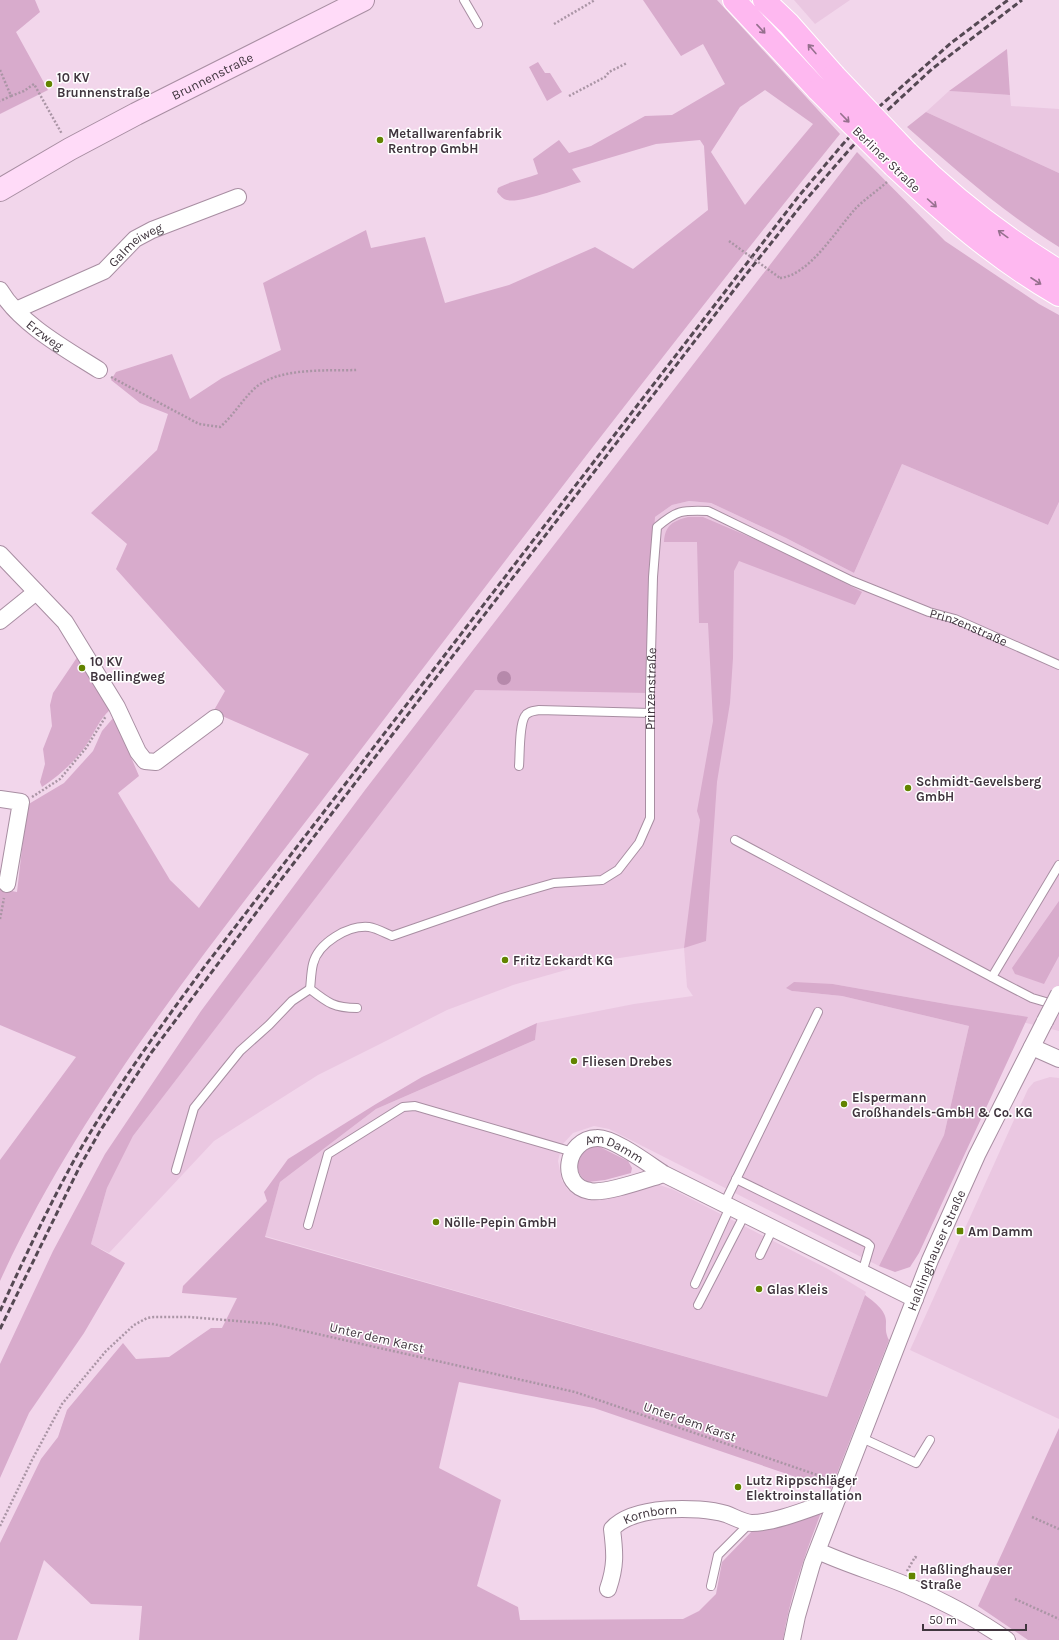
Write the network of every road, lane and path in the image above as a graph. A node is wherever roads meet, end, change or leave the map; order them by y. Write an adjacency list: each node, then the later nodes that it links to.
1 (362, 0): 13 (main road, Brunnenstraße)
2 (464, 0): 6 (lane)
3 (595, 0): 7 (path)
4 (734, 0): 14 (main road, Berliner Straße, one-way to 14, bridge)
5 (764, 0): 14 (main road, Berliner Straße, one-way to 5, bridge)
6 (478, 24)
7 (554, 24)
8 (627, 63): 11 (path)
9 (0, 70): 10 (path)
10 (11, 96): 12 (path); 13 (path)
11 (569, 96)
12 (0, 101)
13 (70, 149): 15 (main road, Brunnenstraße)
14 (900, 163): 17 (path, bridge); 18 (main road, Berliner Straße, one-way to 14); 20 (main road, Berliner Straße, one-way to 20)
15 (0, 190)
16 (238, 197): 21 (street, Galmeiweg)
17 (729, 240)
18 (1059, 271)
19 (0, 290): 21 (street, Erzweg)
20 (1059, 295)
21 (16, 310): 22 (street, Erzweg)
22 (99, 370): 23 (path)
23 (357, 370)
24 (0, 554): 25 (street)
25 (36, 592): 26 (street); 28 (street)
26 (0, 621)
27 (1059, 665): 29 (lane, Prinzenstraße)
28 (117, 707): 30 (street); 33 (path)
29 (650, 713): 31 (lane); 39 (lane, Prinzenstraße)
30 (215, 718)
31 (519, 766)
32 (0, 799): 33 (street)
33 (21, 802): 36 (street)
34 (735, 840): 38 (lane)
35 (1059, 865): 38 (lane)
36 (7, 884): 37 (path)
37 (0, 919)
38 (992, 977): 41 (lane)
39 (310, 989): 42 (lane); 47 (lane)
40 (1059, 994): 44 (street, bridge)
41 (1059, 1006)
42 (357, 1008)
43 (818, 1012): 49 (lane)
44 (1032, 1047): 45 (street); 56 (street, Haßlinghauser Straße)
45 (1059, 1059)
46 (573, 1152): 48 (street, Am Damm); 48 (street, Am Damm); 51 (lane)
47 (176, 1170)
48 (664, 1174): 50 (street, Am Damm)
49 (736, 1179): 50 (lane); 54 (lane)
50 (733, 1208): 52 (street, Am Damm); 55 (lane); 57 (lane)
51 (308, 1225)
52 (773, 1228): 53 (lane); 54 (street, Am Damm)
53 (760, 1255)
54 (862, 1273): 56 (street, Am Damm)
55 (695, 1284)
56 (915, 1299): 58 (street, Haßlinghauser Straße)
57 (698, 1305)
58 (862, 1438): 59 (lane); 60 (street, Haßlinghauser Straße)
59 (930, 1440)
60 (843, 1484): 61 (street, Haßlinghauser Straße); 64 (path, Unter dem Karst)
61 (837, 1499): 63 (street); 66 (street, Haßlinghauser Straße)
62 (1032, 1516): 65 (path)
63 (750, 1524): 69 (lane); 70 (street, Kornborn)
64 (0, 1526)
65 (1059, 1529)
66 (818, 1551): 73 (street, Haßlinghauser Straße); 74 (street)
67 (918, 1558): 68 (path)
68 (906, 1573)
69 (711, 1586)
70 (608, 1588)
71 (1015, 1599): 72 (path)
72 (1059, 1619)
73 (792, 1640)
74 (1007, 1640)

